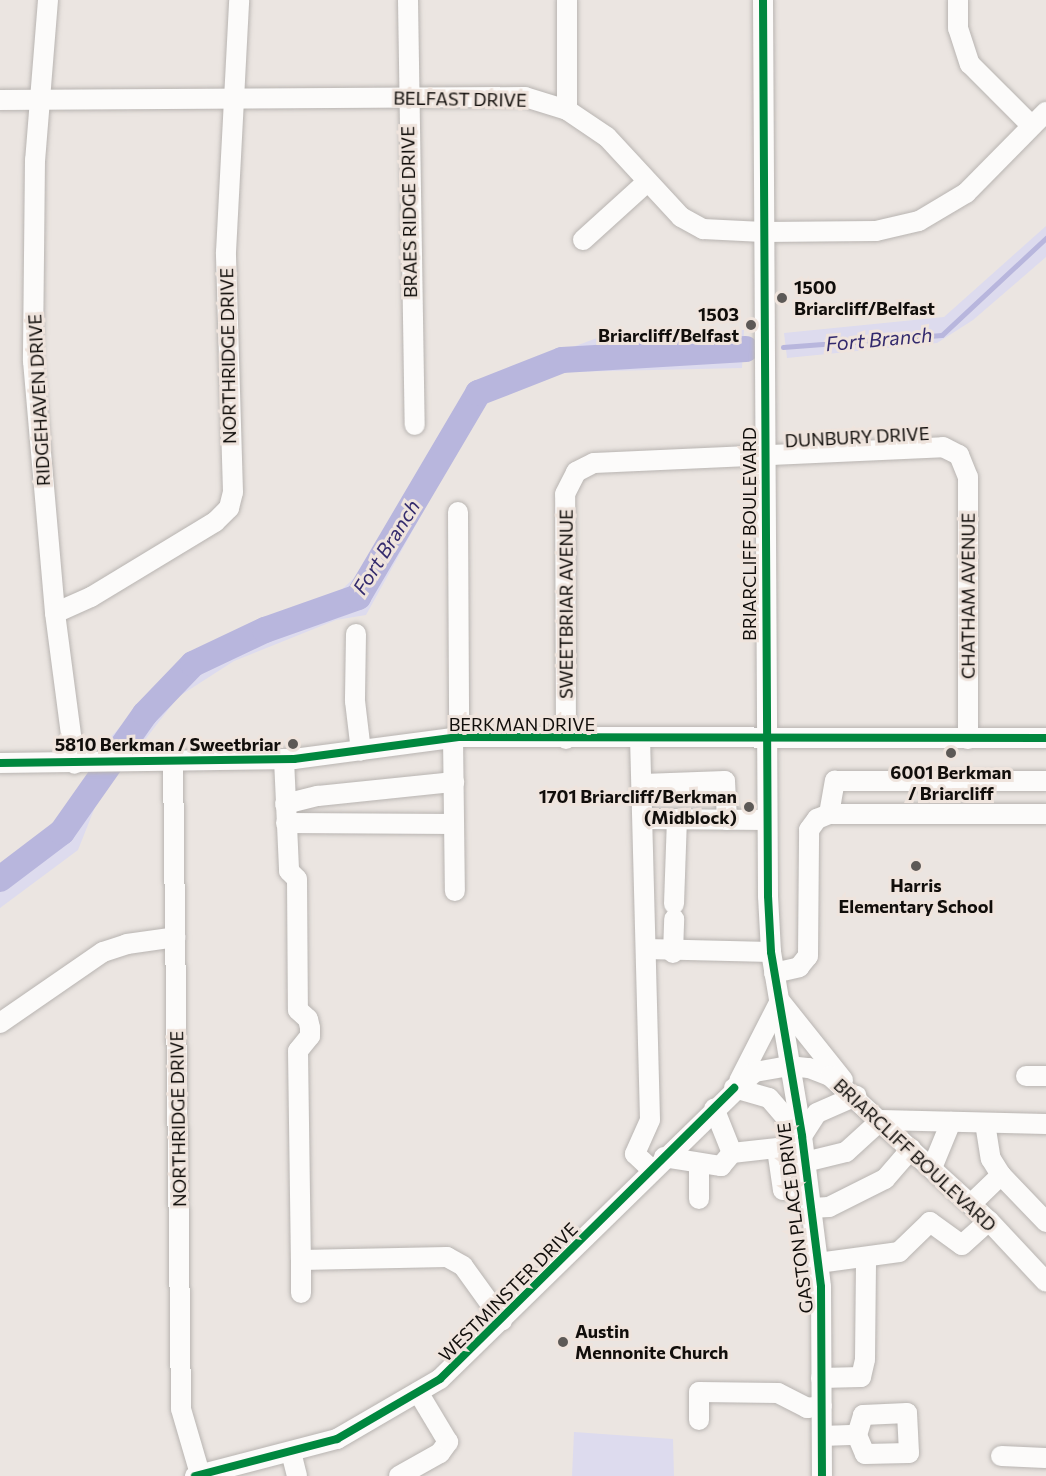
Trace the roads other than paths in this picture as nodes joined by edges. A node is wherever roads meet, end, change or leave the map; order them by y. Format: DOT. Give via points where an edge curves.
graph roads {
  1 [pos="48,0"];
  2 [pos="239,0"];
  3 [pos="408,0"];
  4 [pos="567,0"];
  5 [pos="763,0"];
  6 [pos="958,0"];
  7 [pos="407,97"];
  8 [pos="38,98"];
  9 [pos="0,100"];
  10 [pos="232,101"];
  11 [pos="567,110"];
  12 [pos="1039,119"];
  13 [pos="647,182"];
  14 [pos="763,232"];
  15 [pos="583,240"];
  16 [pos="414,425"];
  17 [pos="959,455"];
  18 [pos="765,457"];
  19 [pos="576,472"];
  20 [pos="458,512"];
  21 [pos="55,613"];
  22 [pos="356,634"];
  23 [pos="456,737"];
  24 [pos="640,738"];
  25 [pos="765,738"];
  26 [pos="1046,738"];
  27 [pos="566,739"];
  28 [pos="968,739"];
  29 [pos="361,751"];
  30 [pos="284,759"];
  31 [pos="173,762"];
  32 [pos="0,763"];
  33 [pos="75,764"];
  34 [pos="1046,781"];
  35 [pos="454,782"];
  36 [pos="643,784"];
  37 [pos="285,814"];
  38 [pos="829,814"];
  39 [pos="1046,814"];
  40 [pos="644,819"];
  41 [pos="677,819"];
  42 [pos="727,820"];
  43 [pos="766,820"];
  44 [pos="454,824"];
  45 [pos="455,891"];
  46 [pos="176,937"];
  47 [pos="646,949"];
  48 [pos="771,952"];
  49 [pos="673,953"];
  50 [pos="774,973"];
  51 [pos="780,1001"];
  52 [pos="0,1023"];
  53 [pos="789,1066"];
  54 [pos="1026,1076"];
  55 [pos="1046,1076"];
  56 [pos="735,1088"];
  57 [pos="856,1096"];
  58 [pos="714,1108"];
  59 [pos="881,1120"];
  60 [pos="951,1122"];
  61 [pos="985,1123"];
  62 [pos="1046,1124"];
  63 [pos="803,1148"];
  64 [pos="777,1149"];
  65 [pos="911,1149"];
  66 [pos="732,1153"];
  67 [pos="699,1162"];
  68 [pos="658,1163"];
  69 [pos="932,1168"];
  70 [pos="1001,1175"];
  71 [pos="808,1187"];
  72 [pos="699,1199"];
  73 [pos="972,1204"];
  74 [pos="811,1208"];
  75 [pos="989,1221"];
  76 [pos="1046,1222"];
  77 [pos="866,1258"];
  78 [pos="301,1260"];
  79 [pos="818,1263"];
  80 [pos="1044,1276"];
  81 [pos="301,1293"];
  82 [pos="502,1320"];
  83 [pos="822,1378"];
  84 [pos="418,1392"];
  85 [pos="822,1406"];
  86 [pos="699,1420"];
  87 [pos="857,1435"];
  88 [pos="822,1436"];
  89 [pos="291,1452"];
  90 [pos="1001,1456"];
  91 [pos="1046,1458"];
  92 [pos="197,1475"];
  93 [pos="297,1476"];
  94 [pos="399,1476"];
  95 [pos="822,1476"];
  1 -- 8 [label="street, RIDGEHAVEN DRIVE"];
  2 -- 10 [label="street, NORTHRIDGE DRIVE"];
  3 -- 7 [label="street, BRAES RIDGE DRIVE"];
  4 -- 11 [label="street"];
  5 -- 14 [label="street, BRIARCLIFF BOULEVARD"];
  6 -- 12 [label="street" via="958,28 970,64"];
  7 -- 10 [label="street, BELFAST DRIVE"];
  7 -- 11 [label="street, BELFAST DRIVE" via="525,97"];
  7 -- 16 [label="street, BRAES RIDGE DRIVE"];
  8 -- 9 [label="street, BELFAST DRIVE"];
  8 -- 10 [label="street, BELFAST DRIVE"];
  8 -- 21 [label="street, RIDGEHAVEN DRIVE" via="33,361"];
  10 -- 21 [label="street, NORTHRIDGE DRIVE" via="226,252 233,492 229,508 196,534 91,597"];
  11 -- 13 [label="street, BELFAST DRIVE" via="607,137"];
  12 -- 14 [label="street, BELFAST DRIVE" via="966,193 919,221 876,231"];
  13 -- 14 [label="street, BELFAST DRIVE" via="681,217 703,229"];
  13 -- 15 [label="street"];
  14 -- 18 [label="street, BRIARCLIFF BOULEVARD"];
  17 -- 18 [label="street, DUNBURY DRIVE" via="943,447"];
  17 -- 28 [label="street, CHATHAM AVENUE" via="968,477"];
  18 -- 19 [label="street, DUNBURY DRIVE" via="594,463"];
  18 -- 25 [label="street, BRIARCLIFF BOULEVARD"];
  19 -- 27 [label="street, SWEETBRIAR AVENUE" via="565,494"];
  20 -- 23 [label="street"];
  21 -- 33 [label="street, RIDGEHAVEN DRIVE"];
  22 -- 29 [label="street" via="355,701"];
  23 -- 27 [label="street, BERKMAN DRIVE"];
  23 -- 29 [label="street, BERKMAN DRIVE"];
  23 -- 35 [label="street"];
  24 -- 25 [label="street, BERKMAN DRIVE"];
  24 -- 27 [label="street, BERKMAN DRIVE"];
  24 -- 36 [label="street"];
  25 -- 28 [label="street, BERKMAN DRIVE"];
  25 -- 43 [label="street, BRIARCLIFF BOULEVARD"];
  26 -- 28 [label="street, BERKMAN DRIVE"];
  29 -- 30 [label="street, BERKMAN DRIVE"];
  30 -- 31 [label="street, BERKMAN DRIVE"];
  30 -- 37 [label="street"];
  31 -- 33 [label="street, BERKMAN DRIVE"];
  31 -- 46 [label="street, NORTHRIDGE DRIVE"];
  32 -- 33 [label="street, BERKMAN DRIVE"];
  34 -- 38 [label="street" via="835,781"];
  35 -- 37 [label="street" via="318,796"];
  35 -- 44 [label="street"];
  36 -- 40 [label="street"];
  36 -- 42 [label="street" via="724,781"];
  37 -- 44 [label="street"];
  37 -- 78 [label="street" via="290,871 297,879 298,1010 308,1019 310,1028 310,1036 298,1051"];
  38 -- 39 [label="street"];
  38 -- 50 [label="street" via="817,819 809,830 808,956 799,967"];
  40 -- 41 [label="street"];
  40 -- 47 [label="street"];
  41 -- 42 [label="street"];
  41 -- 49 [label="street"];
  42 -- 43 [label="street"];
  43 -- 48 [label="street, BRIARCLIFF BOULEVARD"];
  44 -- 45 [label="street"];
  46 -- 52 [label="street" via="127,944 104,952"];
  46 -- 92 [label="street, NORTHRIDGE DRIVE" via="181,1409"];
  47 -- 49 [label="street"];
  47 -- 68 [label="street" via="650,1120 635,1155"];
  48 -- 49 [label="street"];
  48 -- 50 [label="street, BRIARCLIFF BOULEVARD"];
  50 -- 51 [label="street, BRIARCLIFF BOULEVARD"];
  51 -- 53 [label="street, BRIARCLIFF BOULEVARD"];
  51 -- 56 [label="street"];
  51 -- 57 [label="street"];
  53 -- 56 [label="street, WESTMINSTER DRIVE" via="755,1072"];
  53 -- 57 [label="street, BRIARCLIFF BOULEVARD" via="830,1076"];
  53 -- 63 [label="street, GASTON PLACE DRIVE"];
  54 -- 55 [label="street"];
  56 -- 58 [label="street, WESTMINSTER DRIVE"];
  56 -- 63 [label="street" via="769,1098"];
  57 -- 59 [label="street, BRIARCLIFF BOULEVARD"];
  57 -- 63 [label="street" via="817,1113"];
  58 -- 66 [label="street"];
  58 -- 68 [label="street, WESTMINSTER DRIVE"];
  59 -- 60 [label="street"];
  59 -- 63 [label="street" via="846,1152"];
  59 -- 65 [label="street, BRIARCLIFF BOULEVARD"];
  60 -- 61 [label="street"];
  60 -- 69 [label="street"];
  61 -- 62 [label="street"];
  61 -- 70 [label="street" via="991,1159"];
  63 -- 64 [label="street"];
  63 -- 71 [label="street, GASTON PLACE DRIVE"];
  64 -- 66 [label="street"];
  64 -- 71 [label="street" via="783,1190"];
  65 -- 69 [label="street, BRIARCLIFF BOULEVARD"];
  65 -- 74 [label="street" via="885,1179 829,1207"];
  66 -- 67 [label="street" via="721,1166"];
  67 -- 68 [label="street"];
  67 -- 72 [label="street"];
  68 -- 82 [label="street, WESTMINSTER DRIVE"];
  69 -- 73 [label="street, BRIARCLIFF BOULEVARD"];
  70 -- 73 [label="street"];
  70 -- 76 [label="street"];
  71 -- 74 [label="street, GASTON PLACE DRIVE"];
  73 -- 75 [label="street, BRIARCLIFF BOULEVARD"];
  74 -- 79 [label="street, GASTON PLACE DRIVE"];
  75 -- 77 [label="street" via="962,1245 930,1222 899,1252"];
  75 -- 80 [label="street, BRIARCLIFF BOULEVARD"];
  77 -- 79 [label="street"];
  77 -- 83 [label="street" via="865,1359 861,1377"];
  78 -- 81 [label="street"];
  78 -- 82 [label="street" via="447,1257 463,1266"];
  79 -- 83 [label="street, GASTON PLACE DRIVE"];
  82 -- 84 [label="street, WESTMINSTER DRIVE" via="453,1370"];
  83 -- 85 [label="street, GASTON PLACE DRIVE"];
  84 -- 89 [label="street, WESTMINSTER DRIVE" via="337,1439"];
  84 -- 94 [label="street" via="448,1442 440,1453"];
  85 -- 86 [label="street" via="807,1408 778,1393 699,1392"];
  85 -- 88 [label="street, GASTON PLACE DRIVE"];
  87 -- 88 [label="street"];
  88 -- 95 [label="street, GASTON PLACE DRIVE"];
  89 -- 92 [label="street, WESTMINSTER DRIVE"];
  89 -- 93 [label="street"];
  90 -- 91 [label="street"];
}
